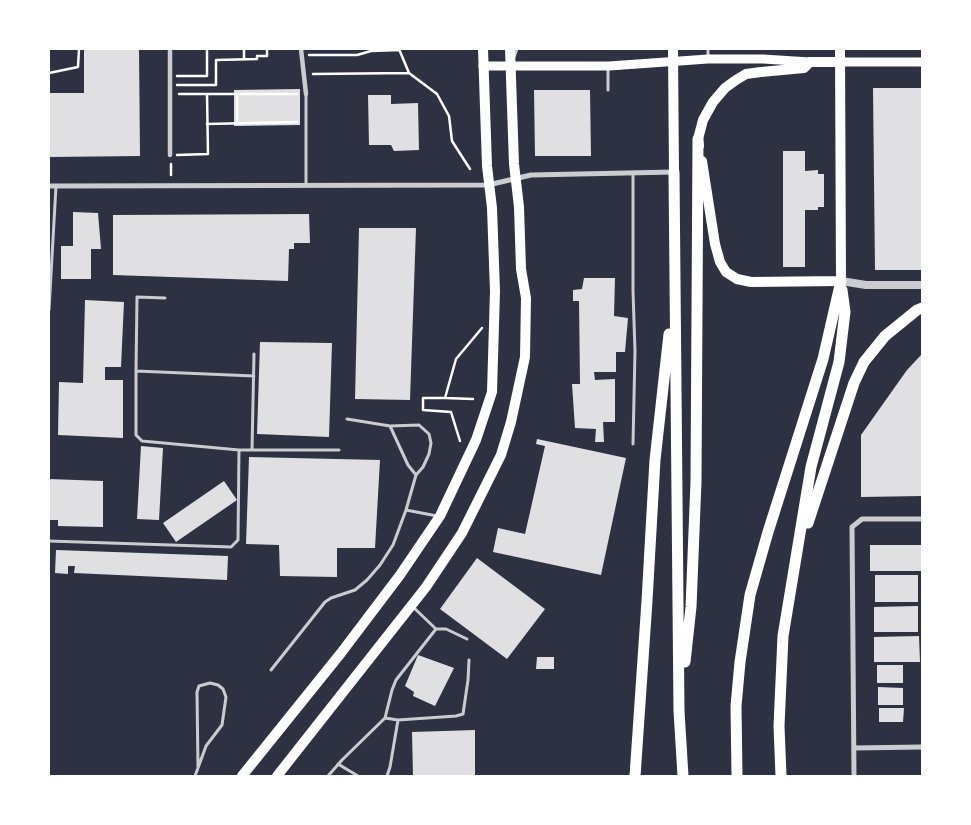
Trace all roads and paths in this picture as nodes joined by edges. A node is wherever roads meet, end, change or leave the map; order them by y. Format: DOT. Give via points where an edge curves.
graph roads {
  1 [pos="78,49"];
  2 [pos="170,49"];
  3 [pos="207,49"];
  4 [pos="244,49"];
  5 [pos="267,49"];
  6 [pos="301,49"];
  7 [pos="399,49"];
  8 [pos="483,49"];
  9 [pos="510,49"];
  10 [pos="517,49"];
  11 [pos="673,49"];
  12 [pos="708,49"];
  13 [pos="840,49"];
  14 [pos="320,55"];
  15 [pos="244,60"];
  16 [pos="708,60"];
  17 [pos="673,62"];
  18 [pos="810,62"];
  19 [pos="840,62"];
  20 [pos="922,62"];
  21 [pos="483,66"];
  22 [pos="511,66"];
  23 [pos="608,66"];
  24 [pos="49,73"];
  25 [pos="408,73"];
  26 [pos="321,74"];
  27 [pos="170,76"];
  28 [pos="180,85"];
  29 [pos="608,90"];
  30 [pos="170,94"];
  31 [pos="209,94"];
  32 [pos="235,94"];
  33 [pos="306,94"];
  34 [pos="297,103"];
  35 [pos="297,113"];
  36 [pos="209,124"];
  37 [pos="236,124"];
  38 [pos="698,139"];
  39 [pos="170,155"];
  40 [pos="170,163"];
  41 [pos="470,169"];
  42 [pos="674,172"];
  43 [pos="633,173"];
  44 [pos="170,175"];
  45 [pos="516,179"];
  46 [pos="306,185"];
  47 [pos="488,185"];
  48 [pos="49,186"];
  49 [pos="56,186"];
  50 [pos="841,281"];
  51 [pos="675,283"];
  52 [pos="922,285"];
  53 [pos="165,298"];
  54 [pos="922,308"];
  55 [pos="49,310"];
  56 [pos="483,327"];
  57 [pos="254,354"];
  58 [pos="136,371"];
  59 [pos="254,376"];
  60 [pos="445,398"];
  61 [pos="473,399"];
  62 [pos="347,419"];
  63 [pos="390,426"];
  64 [pos="460,441"];
  65 [pos="632,444"];
  66 [pos="239,450"];
  67 [pos="252,450"];
  68 [pos="338,450"];
  69 [pos="416,475"];
  70 [pos="406,510"];
  71 [pos="440,516"];
  72 [pos="922,519"];
  73 [pos="49,541"];
  74 [pos="796,560"];
  75 [pos="411,606"];
  76 [pos="436,629"];
  77 [pos="467,639"];
  78 [pos="469,660"];
  79 [pos="271,670"];
  80 [pos="680,710"];
  81 [pos="384,718"];
  82 [pos="398,720"];
  83 [pos="922,747"];
  84 [pos="854,748"];
  85 [pos="338,764"];
  86 [pos="198,768"];
  87 [pos="195,776"];
  88 [pos="242,776"];
  89 [pos="277,776"];
  90 [pos="328,776"];
  91 [pos="358,776"];
  92 [pos="387,776"];
  93 [pos="635,776"];
  94 [pos="684,776"];
  95 [pos="737,776"];
  96 [pos="780,776"];
  97 [pos="854,776"];
  1 -- 24 [label="path" via="78,67"];
  2 -- 27 [label="street"];
  3 -- 27 [label="path" via="207,76"];
  4 -- 15 [label="path"];
  5 -- 15 [label="path" via="267,56"];
  6 -- 33 [label="street"];
  7 -- 14 [label="path" via="371,50 357,55"];
  7 -- 25 [label="path"];
  8 -- 21 [label="main road"];
  9 -- 22 [label="main road"];
  10 -- 22 [label="lane"];
  11 -- 17 [label="main road"];
  12 -- 16 [label="lane"];
  13 -- 19 [label="main road"];
  15 -- 28 [label="path" via="216,60 216,85"];
  16 -- 17 [label="main road"];
  16 -- 18 [label="main road"];
  17 -- 23 [label="main road"];
  17 -- 42 [label="main road"];
  18 -- 19 [label="main road"];
  18 -- 38 [label="main road" via="804,68 746,74 736,80 713,102 703,120"];
  19 -- 20 [label="main road"];
  19 -- 50 [label="main road"];
  21 -- 22 [label="main road"];
  21 -- 47 [label="main road"];
  22 -- 23 [label="main road"];
  22 -- 45 [label="main road"];
  23 -- 29 [label="lane"];
  25 -- 26 [label="path"];
  25 -- 41 [label="path" via="437,94 449,116 452,142"];
  27 -- 30 [label="street"];
  30 -- 31 [label="path"];
  30 -- 39 [label="street"];
  31 -- 32 [label="path"];
  31 -- 36 [label="path"];
  32 -- 34 [label="path" via="297,93"];
  32 -- 37 [label="path"];
  33 -- 46 [label="lane"];
  35 -- 37 [label="path" via="298,123"];
  36 -- 37 [label="path"];
  36 -- 39 [label="path" via="208,154"];
  38 -- 50 [label="main road" via="715,244 726,272 751,282"];
  38 -- 80 [label="highway" via="696,481 691,607"];
  40 -- 44 [label="path"];
  42 -- 43 [label="street"];
  42 -- 51 [label="highway"];
  43 -- 45 [label="street" via="531,175"];
  43 -- 65 [label="lane" via="632,292 636,351"];
  45 -- 47 [label="street"];
  45 -- 75 [label="main road" via="521,269 526,298 525,357 511,422 501,455 462,533"];
  46 -- 47 [label="street"];
  46 -- 49 [label="street"];
  47 -- 71 [label="main road" via="495,291 492,392 476,440"];
  48 -- 49 [label="street"];
  49 -- 55 [label="lane"];
  50 -- 52 [label="street" via="866,285"];
  50 -- 74 [label="highway" via="845,312 839,362 811,467"];
  50 -- 95 [label="highway" via="822,359 750,595 736,706"];
  51 -- 80 [label="highway"];
  51 -- 93 [label="highway" via="655,460"];
  53 -- 58 [label="lane" via="137,297"];
  54 -- 74 [label="highway" via="885,336 864,362"];
  56 -- 60 [label="path" via="456,359"];
  57 -- 59 [label="lane"];
  58 -- 59 [label="lane"];
  58 -- 66 [label="lane" via="136,435 142,441"];
  59 -- 67 [label="lane"];
  60 -- 61 [label="path"];
  60 -- 64 [label="path" via="423,398 423,410 451,412"];
  62 -- 63 [label="lane"];
  63 -- 69 [label="lane"];
  63 -- 69 [label="lane" via="419,426 429,434 429,454"];
  66 -- 67 [label="lane"];
  66 -- 73 [label="lane" via="238,540 231,547"];
  67 -- 68 [label="lane"];
  69 -- 70 [label="lane"];
  70 -- 71 [label="lane"];
  70 -- 79 [label="lane" via="393,545 380,565 355,590 325,602"];
  71 -- 88 [label="main road" via="341,653"];
  72 -- 84 [label="street" via="862,519 852,527"];
  74 -- 96 [label="highway" via="782,651"];
  75 -- 76 [label="lane"];
  75 -- 89 [label="main road"];
  76 -- 77 [label="lane" via="446,629"];
  76 -- 81 [label="lane" via="396,680"];
  78 -- 82 [label="lane" via="463,714"];
  80 -- 94 [label="highway"];
  81 -- 82 [label="lane"];
  81 -- 85 [label="lane"];
  82 -- 92 [label="lane"];
  83 -- 84 [label="street"];
  84 -- 97 [label="street"];
  85 -- 90 [label="lane"];
  85 -- 91 [label="lane"];
  86 -- 86 [label="lane" via="206,746 222,724 226,697 223,689 210,684 199,686 197,692"];
  86 -- 87 [label="lane"];
}
